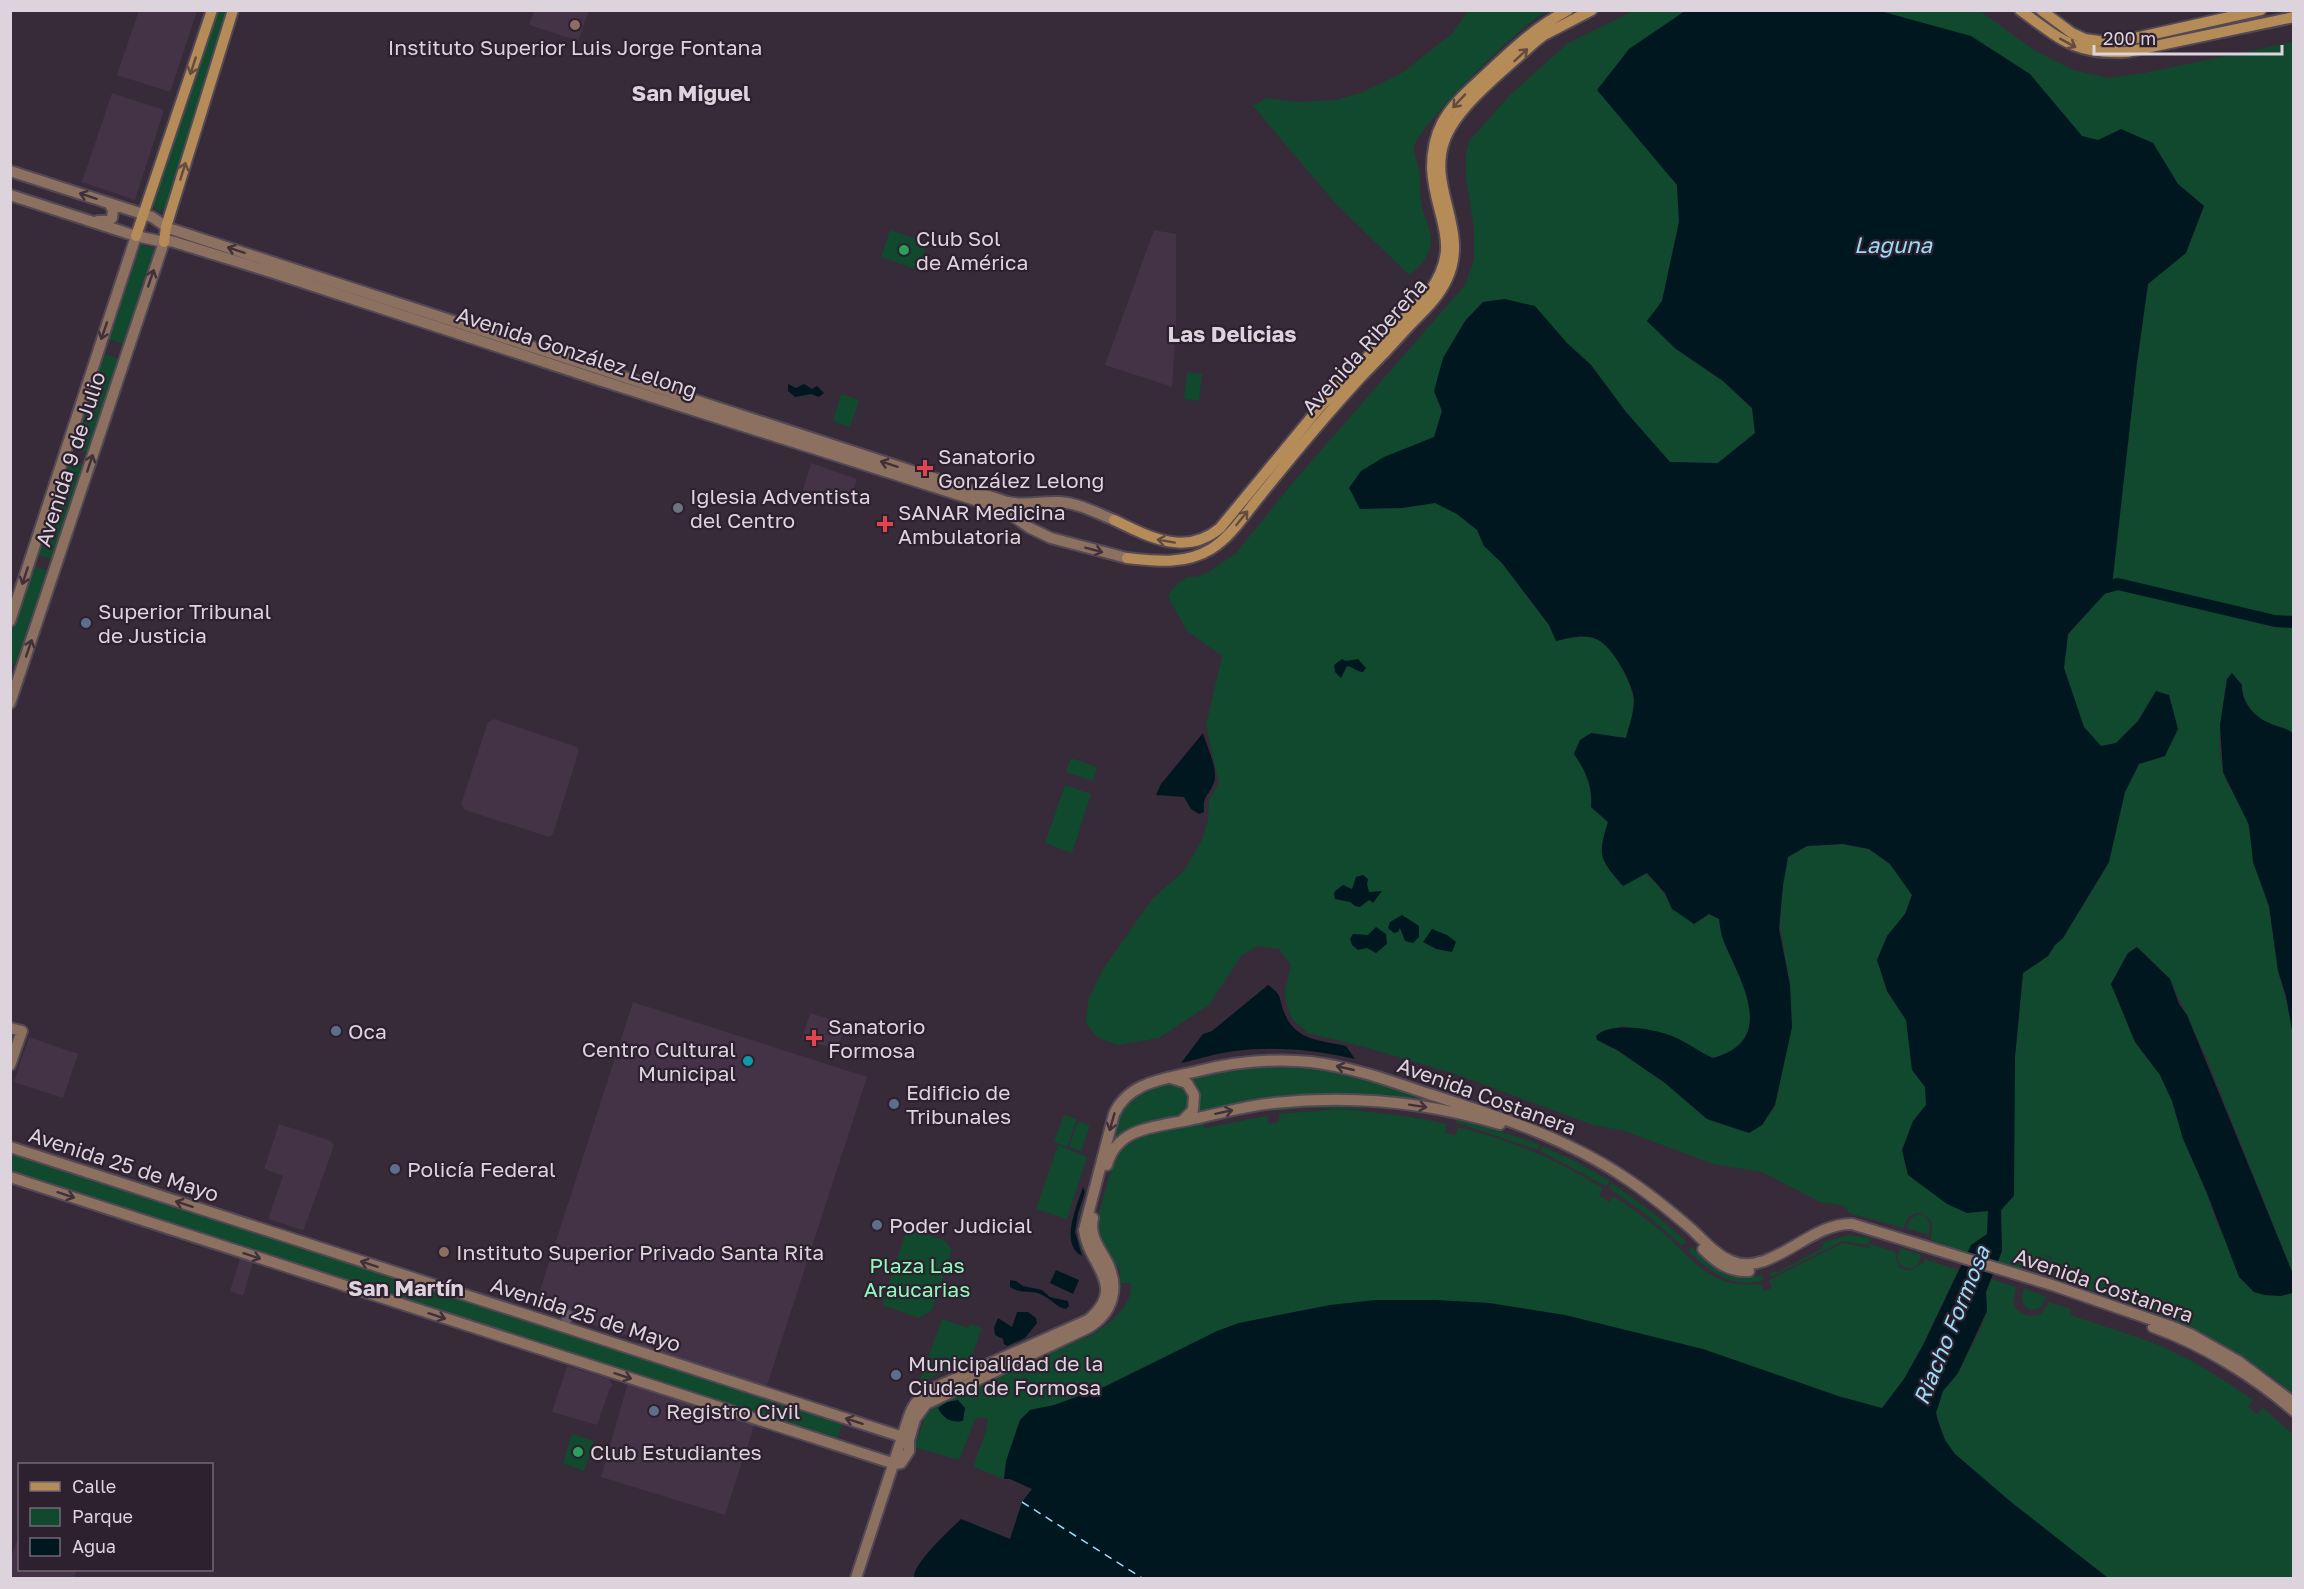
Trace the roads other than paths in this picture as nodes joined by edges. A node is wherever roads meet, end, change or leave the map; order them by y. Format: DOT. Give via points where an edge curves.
graph roads {
  1 [pos="212,10"];
  2 [pos="233,10"];
  3 [pos="1568,10"];
  4 [pos="1592,10"];
  5 [pos="2020,10"];
  6 [pos="2041,10"];
  7 [pos="2261,10"];
  8 [pos="2232,13"];
  9 [pos="2294,17"];
  10 [pos="2233,30"];
  11 [pos="10,171"];
  12 [pos="10,195"];
  13 [pos="109,203"];
  14 [pos="144,214"];
  15 [pos="89,220"];
  16 [pos="166,227"];
  17 [pos="136,236"];
  18 [pos="164,242"];
  19 [pos="1114,520"];
  20 [pos="1127,558"];
  21 [pos="10,621"];
  22 [pos="10,703"];
  23 [pos="10,1028"];
  24 [pos="10,1065"];
  25 [pos="1169,1078"];
  26 [pos="1182,1121"];
  27 [pos="10,1147"];
  28 [pos="10,1178"];
  29 [pos="1678,1221"];
  30 [pos="2005,1274"];
  31 [pos="568,1315"];
  32 [pos="564,1327"];
  33 [pos="2294,1403"];
  34 [pos="2294,1411"];
  35 [pos="906,1438"];
  36 [pos="898,1464"];
  37 [pos="856,1578"];
  38 [pos="862,1578"];
  1 -- 14 [label="main road, Avenida 9 de Julio, one-way"];
  16 -- 2 [label="main road, Avenida 9 de Julio, one-way"];
  3 -- 19 [label="main road, Avenida Ribereña, one-way" via="1526,36 1448,113 1436,139 1432,166 1447,248 1438,279 1319,408 1221,528 1203,539 1179,543 1157,540"];
  20 -- 4 [label="main road, Avenida Ribereña, one-way" via="1183,560 1199,556 1224,540 1329,412 1430,304 1446,282 1454,260 1455,242 1440,171 1449,129 1461,112 1535,42"];
  5 -- 10 [label="main road, one-way" via="2066,43 2103,53 2127,52"];
  6 -- 8 [label="main road" via="2085,39 2113,43"];
  7 -- 8 [label="main road"];
  8 -- 10 [label="main road"];
  9 -- 10 [label="main road"];
  13 -- 11 [label="main road, Avenida González Lelong, one-way"];
  12 -- 15 [label="main road, Avenida González Lelong"];
  13 -- 14 [label="main road, Avenida González Lelong"];
  13 -- 15 [label="main road" via="114,213 111,220"];
  14 -- 16 [label="main road, Avenida González Lelong"];
  14 -- 17 [label="main road, Avenida 9 de Julio"];
  15 -- 17 [label="main road, Avenida González Lelong"];
  16 -- 18 [label="main road, Avenida 9 de Julio"];
  19 -- 16 [label="main road, Avenida González Lelong, one-way" via="1068,503 1007,502"];
  17 -- 18 [label="main road, Avenida González Lelong"];
  17 -- 21 [label="main road, Avenida 9 de Julio, one-way"];
  18 -- 20 [label="main road, Avenida González Lelong, one-way" via="271,272 997,507 1051,538"];
  22 -- 18 [label="main road, Avenida 9 de Julio, one-way"];
  23 -- 24 [label="main road" via="22,1031"];
  25 -- 26 [label="main road" via="1186,1083 1194,1095 1193,1110"];
  29 -- 25 [label="main road, Avenida Costanera, one-way" via="1630,1182 1570,1146 1498,1116 1374,1076 1312,1062 1277,1061 1233,1064"];
  25 -- 35 [label="main road, Avenida Costanera, one-way" via="1134,1090 1114,1114 1084,1230 1107,1285 1102,1306 1088,1320 921,1395 914,1404"];
  26 -- 29 [label="main road, Avenida Costanera, one-way" via="1253,1106 1313,1101 1385,1101 1440,1110 1512,1128 1558,1146 1591,1163"];
  26 -- 35 [label="main road, Avenida Costanera" via="1129,1135 1109,1157 1091,1229 1110,1268 1114,1287 1111,1304 1101,1319 935,1398 920,1411"];
  32 -- 27 [label="main road, Avenida 25 de Mayo, one-way"];
  28 -- 36 [label="main road, one-way"];
  29 -- 30 [label="main road, Avenida Costanera" via="1721,1265 1736,1271 1766,1267 1830,1233 1851,1228"];
  30 -- 33 [label="main road, Avenida Costanera" via="2149,1317 2192,1335 2238,1361"];
  30 -- 34 [label="main road, Avenida Costanera" via="2176,1337 2238,1372"];
  31 -- 32 [label="street"];
  35 -- 32 [label="main road, Avenida 25 de Mayo, one-way"];
  35 -- 36 [label="main road, Avenida Costanera"];
  36 -- 37 [label="main road, Avenida Costanera"];
  36 -- 38 [label="main road, Avenida Costanera"];
}
